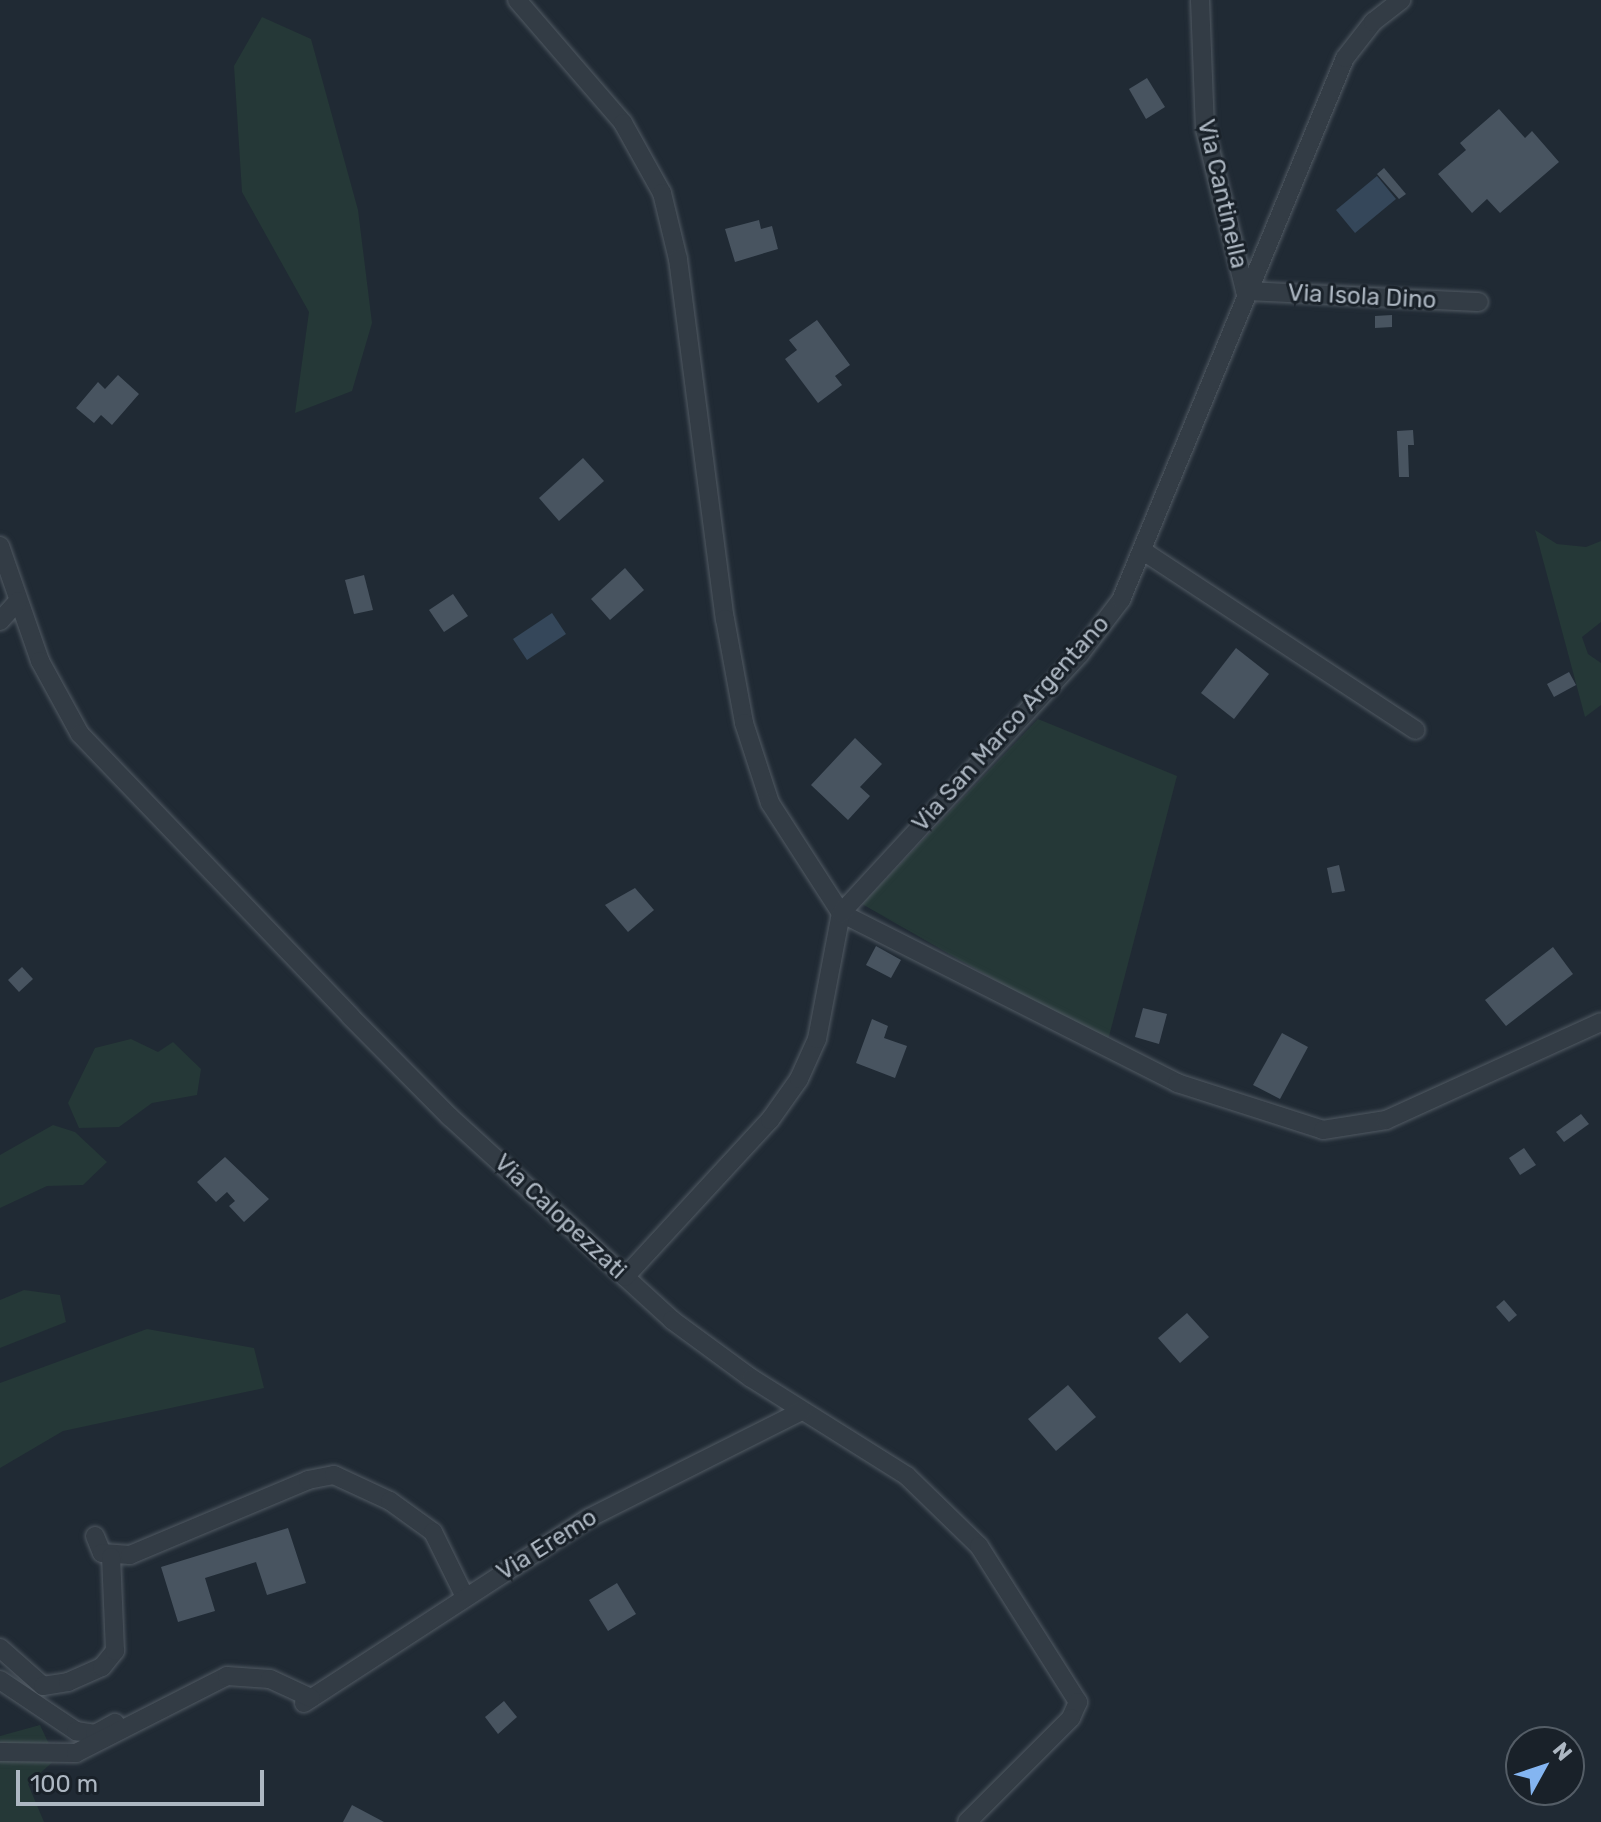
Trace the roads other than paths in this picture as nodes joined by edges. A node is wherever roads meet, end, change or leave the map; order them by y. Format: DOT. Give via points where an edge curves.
graph roads {
  1 [pos="517,0"];
  2 [pos="1200,0"];
  3 [pos="1401,0"];
  4 [pos="1245,291"];
  5 [pos="1479,302"];
  6 [pos="0,546"];
  7 [pos="1143,551"];
  8 [pos="18,601"];
  9 [pos="0,621"];
  10 [pos="1415,730"];
  11 [pos="841,913"];
  12 [pos="1601,1022"];
  13 [pos="625,1277"];
  14 [pos="802,1411"];
  15 [pos="95,1536"];
  16 [pos="111,1557"];
  17 [pos="465,1597"];
  18 [pos="0,1648"];
  19 [pos="227,1676"];
  20 [pos="0,1680"];
  21 [pos="0,1752"];
  22 [pos="967,1822"];
  1 -- 11 [label="street" via="623,123 662,193 678,259 725,619 744,723 770,803"];
  2 -- 4 [label="street, Via Cantinella" via="1207,146"];
  3 -- 4 [label="street, Via San Marco Argentano" via="1366,28 1345,58"];
  4 -- 5 [label="street, Via Isola Dino"];
  4 -- 7 [label="street, Via San Marco Argentano"];
  6 -- 8 [label="street, Via Calopezzati"];
  7 -- 10 [label="street"];
  7 -- 11 [label="street, Via San Marco Argentano" via="1121,600 1080,654"];
  8 -- 9 [label="street"];
  8 -- 13 [label="street, Via Calopezzati" via="51,687 88,744 421,1089"];
  11 -- 12 [label="street" via="1177,1083 1323,1130 1386,1120"];
  11 -- 13 [label="street" via="817,1039 799,1079 770,1120"];
  13 -- 14 [label="street, Via Calopezzati" via="709,1349"];
  14 -- 17 [label="street, Via Eremo" via="642,1488"];
  14 -- 22 [label="street, Via Calopezzati" via="898,1469 949,1511 1002,1577 1077,1695 1071,1718"];
  15 -- 16 [label="street" via="102,1553"];
  16 -- 17 [label="street" via="130,1555 308,1480 334,1475 390,1501 433,1532"];
  16 -- 18 [label="street" via="115,1651 102,1667 43,1686"];
  17 -- 19 [label="street, Via Eremo" via="307,1701 270,1679"];
  19 -- 20 [label="street" via="189,1684 95,1734 76,1731"];
  19 -- 21 [label="street" via="76,1753"];
}
